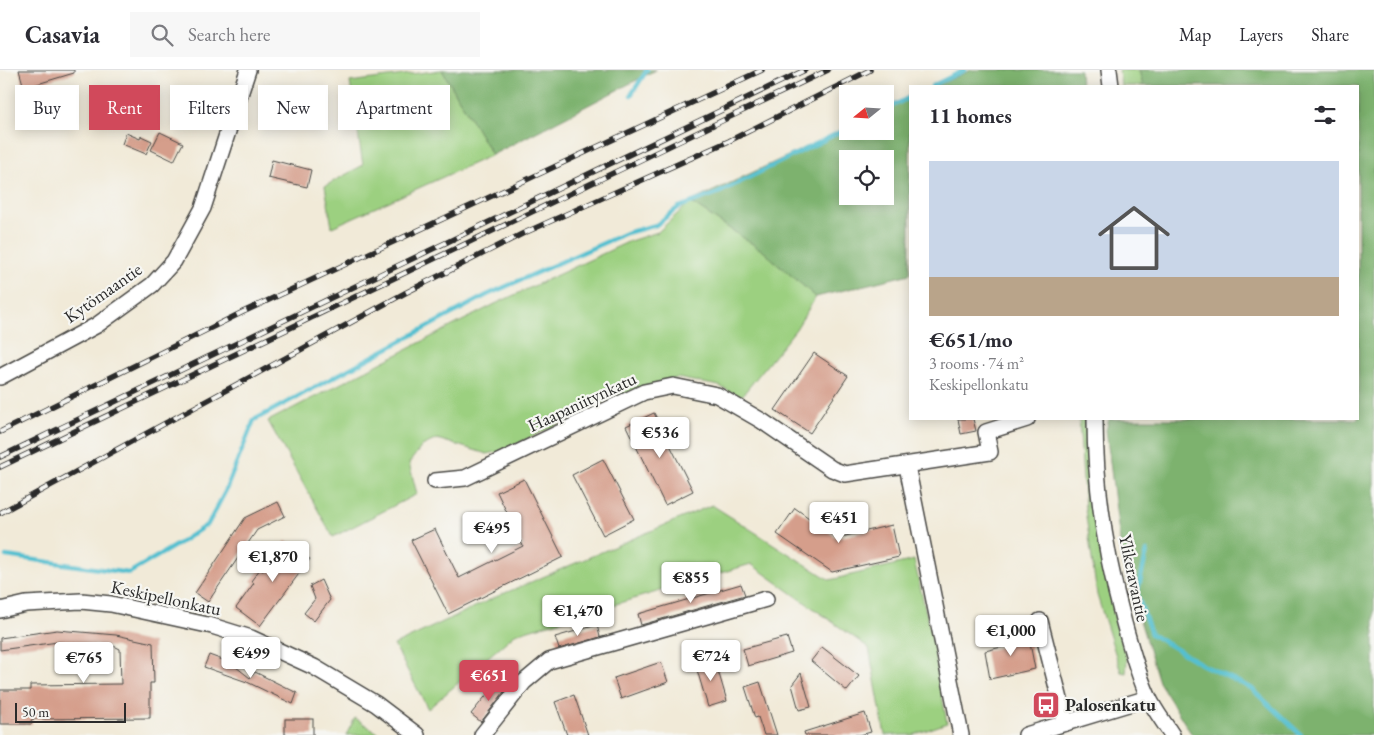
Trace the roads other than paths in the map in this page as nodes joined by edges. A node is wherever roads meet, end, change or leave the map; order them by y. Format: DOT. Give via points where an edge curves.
graph roads {
  1 [pos="248,70"];
  2 [pos="1108,70"];
  3 [pos="1111,85"];
  4 [pos="0,377"];
  5 [pos="1024,420"];
  6 [pos="1095,420"];
  7 [pos="907,466"];
  8 [pos="435,480"];
  9 [pos="766,599"];
  10 [pos="0,610"];
  11 [pos="1040,621"];
  12 [pos="1148,698"];
  13 [pos="1066,723"];
  14 [pos="417,735"];
  15 [pos="482,735"];
  16 [pos="961,735"];
  17 [pos="1026,735"];
  18 [pos="1172,735"];
  1 -- 4 [label="street, Kytömaantie" via="203,208 174,261 152,285 97,324"];
  2 -- 3 [label="street"];
  5 -- 7 [label="street, Haapaniitynkatu" via="986,432 990,452"];
  6 -- 12 [label="street, Ylikeravantie" via="1100,510 1115,589 1136,667"];
  7 -- 8 [label="street, Haapaniitynkatu" via="845,474 832,469 717,395 673,386 644,392 466,478"];
  7 -- 16 [label="street"];
  9 -- 15 [label="street" via="549,661 524,682"];
  10 -- 14 [label="street, Keskipellonkatu" via="26,604 88,602 212,626 251,638 314,667 376,704"];
  11 -- 13 [label="street"];
  12 -- 13 [label="street"];
  12 -- 18 [label="street, Ylikeravantie"];
  13 -- 17 [label="street"];
}
